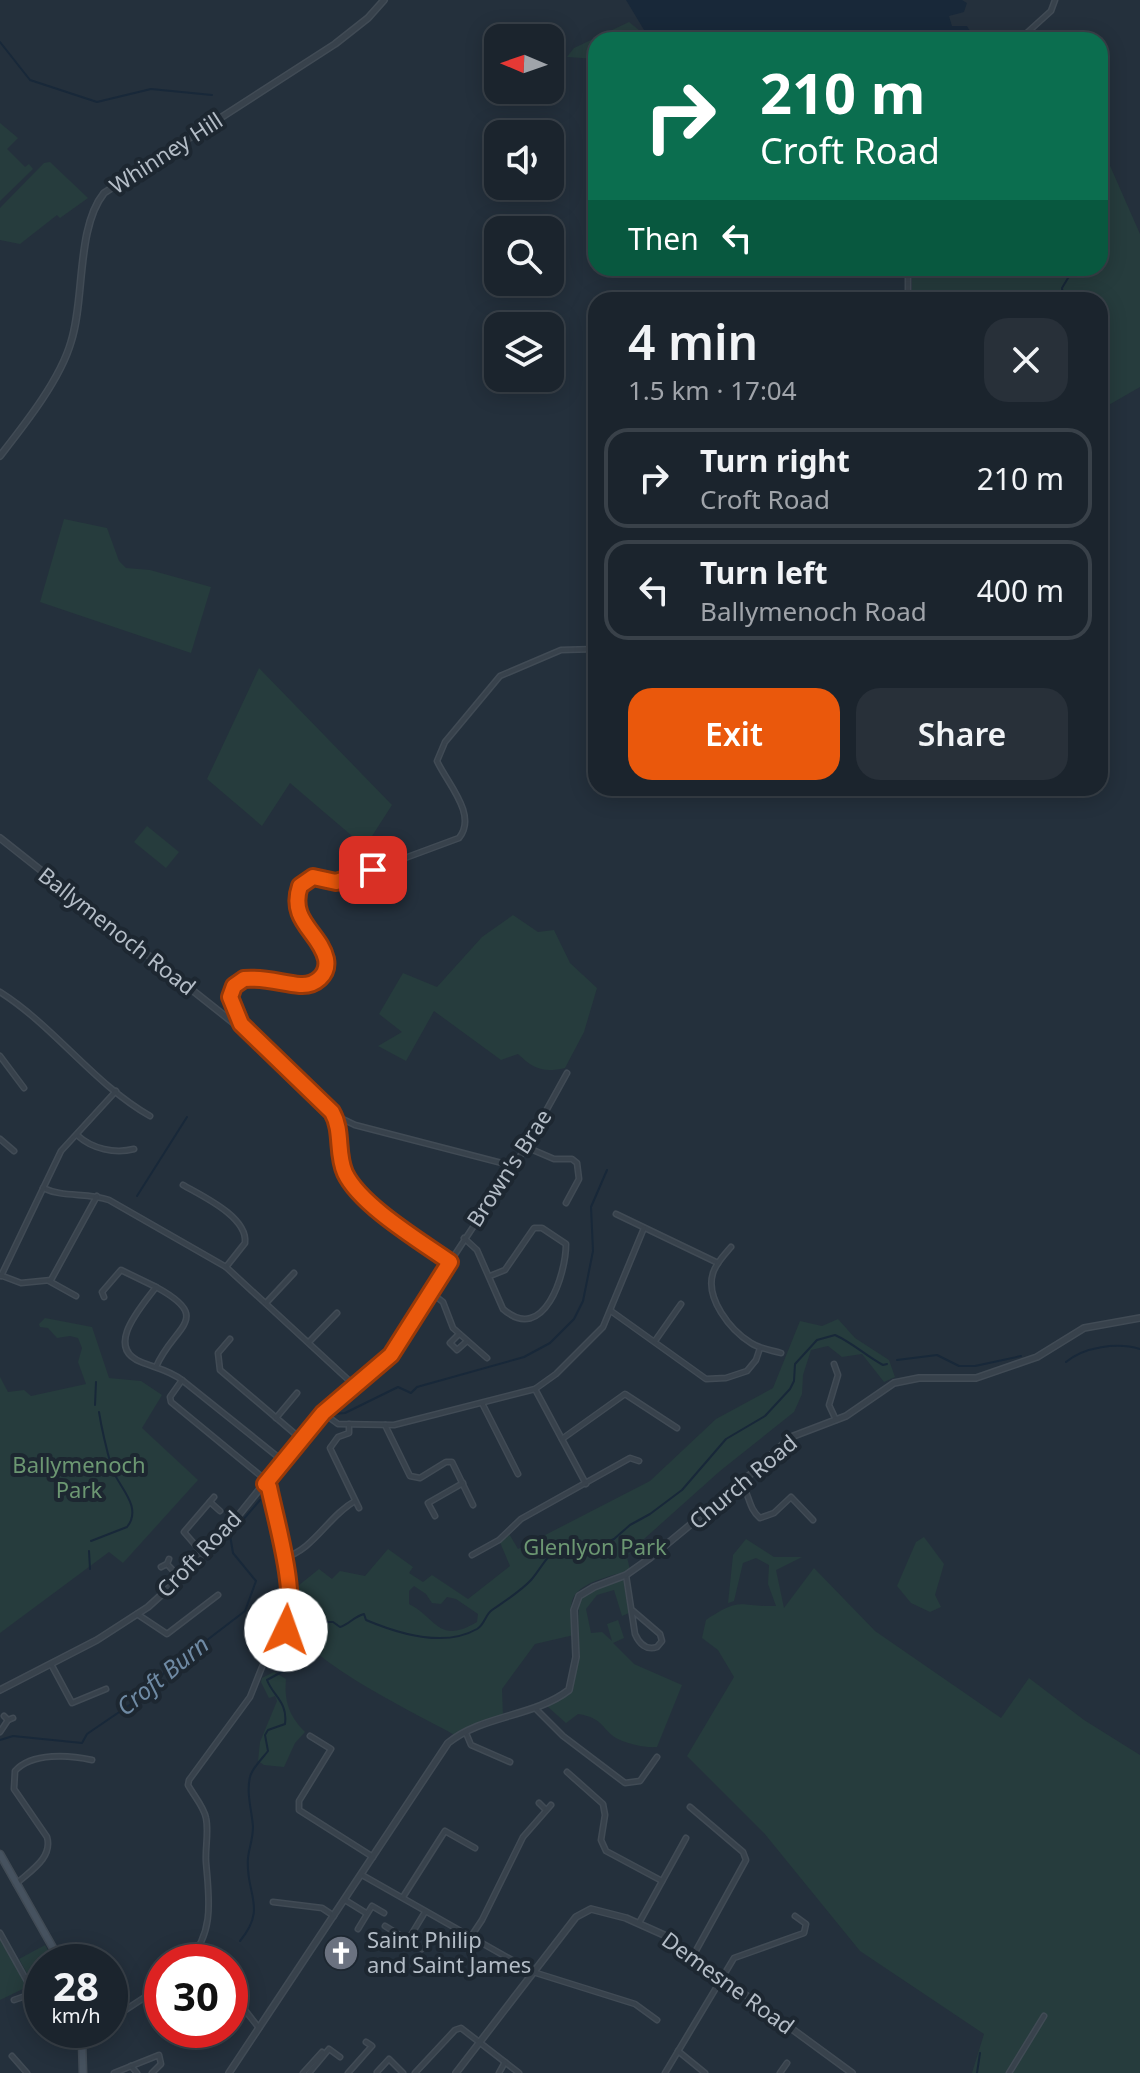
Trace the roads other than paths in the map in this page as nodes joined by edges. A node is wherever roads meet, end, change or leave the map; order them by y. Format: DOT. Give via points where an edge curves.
graph roads {
  1 [pos="384,0"];
  2 [pos="1055,0"];
  3 [pos="1028,32"];
  4 [pos="0,456"];
  5 [pos="588,649"];
  6 [pos="0,838"];
  7 [pos="0,992"];
  8 [pos="241,1024"];
  9 [pos="0,1056"];
  10 [pos="567,1073"];
  11 [pos="24,1088"];
  12 [pos="116,1091"];
  13 [pos="334,1115"];
  14 [pos="150,1116"];
  15 [pos="77,1134"];
  16 [pos="0,1139"];
  17 [pos="526,1147"];
  18 [pos="134,1149"];
  19 [pos="14,1151"];
  20 [pos="513,1166"];
  21 [pos="183,1185"];
  22 [pos="43,1188"];
  23 [pos="97,1196"];
  24 [pos="566,1203"];
  25 [pos="616,1214"];
  26 [pos="644,1228"];
  27 [pos="464,1238"];
  28 [pos="731,1247"];
  29 [pos="450,1262"];
  30 [pos="718,1263"];
  31 [pos="226,1267"];
  32 [pos="294,1273"];
  33 [pos="0,1276"];
  34 [pos="490,1276"];
  35 [pos="49,1281"];
  36 [pos="156,1287"];
  37 [pos="430,1292"];
  38 [pos="76,1296"];
  39 [pos="104,1297"];
  40 [pos="266,1303"];
  41 [pos="681,1304"];
  42 [pos="611,1311"];
  43 [pos="337,1313"];
  44 [pos="1140,1318"];
  45 [pos="459,1333"];
  46 [pos="230,1339"];
  47 [pos="467,1341"];
  48 [pos="309,1342"];
  49 [pos="655,1342"];
  50 [pos="760,1348"];
  51 [pos="781,1353"];
  52 [pos="487,1358"];
  53 [pos="834,1364"];
  54 [pos="156,1367"];
  55 [pos="182,1380"];
  56 [pos="355,1386"];
  57 [pos="535,1389"];
  58 [pos="297,1393"];
  59 [pos="482,1403"];
  60 [pos="323,1413"];
  61 [pos="276,1418"];
  62 [pos="836,1420"];
  63 [pos="349,1424"];
  64 [pos="385,1425"];
  65 [pos="677,1428"];
  66 [pos="301,1439"];
  67 [pos="562,1439"];
  68 [pos="283,1461"];
  69 [pos="639,1461"];
  70 [pos="518,1474"];
  71 [pos="266,1482"];
  72 [pos="463,1483"];
  73 [pos="741,1483"];
  74 [pos="586,1484"];
  75 [pos="214,1497"];
  76 [pos="355,1501"];
  77 [pos="210,1502"];
  78 [pos="473,1505"];
  79 [pos="359,1508"];
  80 [pos="220,1511"];
  81 [pos="435,1516"];
  82 [pos="813,1520"];
  83 [pos="203,1554"];
  84 [pos="472,1555"];
  85 [pos="283,1558"];
  86 [pos="161,1567"];
  87 [pos="626,1575"];
  88 [pos="180,1578"];
  89 [pos="218,1595"];
  90 [pos="632,1610"];
  91 [pos="137,1614"];
  92 [pos="51,1664"];
  93 [pos="106,1689"];
  94 [pos="0,1690"];
  95 [pos="535,1708"];
  96 [pos="8,1718"];
  97 [pos="0,1732"];
  98 [pos="466,1733"];
  99 [pos="310,1736"];
  100 [pos="657,1757"];
  101 [pos="92,1760"];
  102 [pos="510,1762"];
  103 [pos="567,1772"];
  104 [pos="539,1803"];
  105 [pos="551,1805"];
  106 [pos="690,1807"];
  107 [pos="546,1810"];
  108 [pos="686,1838"];
  109 [pos="475,1848"];
  110 [pos="373,1857"];
  111 [pos="1,1859"];
  112 [pos="362,1875"];
  113 [pos="662,1881"];
  114 [pos="16,1884"];
  115 [pos="403,1897"];
  116 [pos="345,1900"];
  117 [pos="273,1902"];
  118 [pos="425,1912"];
  119 [pos="384,1913"];
  120 [pos="367,1914"];
  121 [pos="334,1916"];
  122 [pos="795,1916"];
  123 [pos="639,1923"];
  124 [pos="385,1926"];
  125 [pos="358,1929"];
  126 [pos="0,1933"];
  127 [pos="470,1938"];
  128 [pos="408,1940"];
  129 [pos="51,1944"];
  130 [pos="200,1944"];
  131 [pos="422,1949"];
  132 [pos="693,1956"];
  133 [pos="533,1972"];
  134 [pos="24,1975"];
  135 [pos="721,1977"];
  136 [pos="24,1996"];
  137 [pos="14,2000"];
  138 [pos="248,2014"];
  139 [pos="1044,2016"];
  140 [pos="657,2020"];
  141 [pos="260,2030"];
  142 [pos="481,2041"];
  143 [pos="366,2042"];
  144 [pos="84,2048"];
  145 [pos="678,2051"];
  146 [pos="322,2052"];
  147 [pos="12,2056"];
  148 [pos="340,2057"];
  149 [pos="505,2062"];
  150 [pos="787,2063"];
  151 [pos="131,2066"];
  152 [pos="377,2072"];
  153 [pos="27,2073"];
  154 [pos="83,2073"];
  155 [pos="114,2073"];
  156 [pos="137,2073"];
  157 [pos="152,2073"];
  158 [pos="229,2073"];
  159 [pos="306,2073"];
  160 [pos="348,2073"];
  161 [pos="403,2073"];
  162 [pos="415,2073"];
  163 [pos="456,2073"];
  164 [pos="499,2073"];
  165 [pos="519,2073"];
  166 [pos="665,2073"];
  167 [pos="705,2073"];
  168 [pos="780,2073"];
  169 [pos="852,2073"];
  170 [pos="1009,2073"];
  1 -- 4 [label="street, Whinney Hill" via="335,44 104,193 91,221 77,319 65,359"];
  2 -- 3 [label="street" via="1051,11"];
  5 -- 8 [label="street" via="561,650 500,676 445,742 437,761 465,814 459,838 343,881 315,877 301,884 299,911 325,956 325,971 308,985 238,981 230,997"];
  6 -- 8 [label="street, Ballymenoch Road"];
  7 -- 12 [label="street"];
  8 -- 13 [label="street, Ballymenoch Road"];
  9 -- 11 [label="street"];
  10 -- 17 [label="street, Brown's Brae"];
  12 -- 14 [label="street"];
  12 -- 15 [label="street"];
  13 -- 20 [label="street"];
  13 -- 29 [label="street" via="342,1164 353,1185"];
  15 -- 18 [label="street" via="92,1146"];
  15 -- 22 [label="street" via="61,1151"];
  16 -- 19 [label="street"];
  17 -- 20 [label="street, Brown's Brae"];
  17 -- 24 [label="street" via="557,1160 576,1161 579,1179"];
  20 -- 27 [label="street, Brown's Brae"];
  21 -- 31 [label="street" via="225,1210 245,1233 245,1243"];
  22 -- 23 [label="street" via="56,1194"];
  22 -- 33 [label="street"];
  23 -- 31 [label="street"];
  23 -- 35 [label="street"];
  25 -- 26 [label="street"];
  26 -- 30 [label="street"];
  26 -- 42 [label="street"];
  27 -- 29 [label="street, Brown's Brae"];
  27 -- 34 [label="street"];
  28 -- 30 [label="street"];
  29 -- 37 [label="street, Croft Road"];
  30 -- 50 [label="street" via="711,1280 714,1299 741,1335"];
  31 -- 40 [label="street"];
  32 -- 40 [label="street"];
  33 -- 35 [label="street" via="21,1283"];
  34 -- 34 [label="street" via="506,1312 518,1318 536,1316 550,1305 566,1244 534,1228 505,1270"];
  35 -- 38 [label="street"];
  36 -- 39 [label="street" via="121,1270 102,1292"];
  36 -- 54 [label="street" via="181,1302 187,1314"];
  36 -- 54 [label="street" via="127,1328 125,1340 132,1357"];
  37 -- 45 [label="street" via="443,1302"];
  37 -- 56 [label="street, Croft Road" via="391,1355"];
  40 -- 48 [label="street"];
  41 -- 49 [label="street"];
  42 -- 49 [label="street"];
  42 -- 57 [label="street" via="595,1339"];
  43 -- 48 [label="street"];
  44 -- 62 [label="street, Church Road" via="1084,1328 1035,1358 976,1378 894,1383"];
  45 -- 47 [label="street"];
  45 -- 47 [label="street" via="450,1343 457,1350"];
  46 -- 61 [label="street" via="218,1353 219,1368"];
  47 -- 52 [label="street"];
  48 -- 56 [label="street"];
  49 -- 50 [label="street" via="710,1379 747,1371"];
  50 -- 51 [label="street"];
  53 -- 62 [label="street" via="838,1375 829,1405"];
  54 -- 55 [label="street"];
  55 -- 68 [label="street"];
  55 -- 71 [label="street" via="171,1402"];
  56 -- 60 [label="street, Croft Road"];
  57 -- 59 [label="street"];
  57 -- 67 [label="street"];
  58 -- 61 [label="street"];
  59 -- 64 [label="street"];
  59 -- 70 [label="street"];
  60 -- 63 [label="street" via="332,1422"];
  60 -- 66 [label="street, Croft Road"];
  61 -- 66 [label="street"];
  62 -- 73 [label="street, Church Road" via="791,1437"];
  63 -- 64 [label="street"];
  63 -- 76 [label="street" via="349,1433 330,1448"];
  64 -- 72 [label="street" via="412,1477 420,1478 449,1461"];
  65 -- 67 [label="street" via="627,1394"];
  66 -- 68 [label="street, Croft Road"];
  67 -- 74 [label="street"];
  68 -- 71 [label="street, Croft Road"];
  69 -- 74 [label="street" via="630,1458"];
  71 -- 83 [label="street, Croft Road"];
  71 -- 85 [label="street"];
  72 -- 78 [label="street"];
  72 -- 81 [label="street" via="428,1503"];
  73 -- 82 [label="street" via="758,1518 774,1513 791,1497"];
  73 -- 87 [label="street, Church Road"];
  74 -- 84 [label="street" via="521,1519"];
  75 -- 77 [label="street"];
  76 -- 79 [label="street"];
  76 -- 85 [label="street" via="302,1549"];
  77 -- 80 [label="street"];
  77 -- 83 [label="street" via="184,1532"];
  83 -- 88 [label="street, Croft Road"];
  85 -- 130 [label="street" via="290,1618 286,1630 264,1662 250,1697 189,1780 205,1814 210,1896"];
  86 -- 88 [label="street" via="168,1562"];
  87 -- 90 [label="street"];
  87 -- 95 [label="street, Church Road" via="594,1587 576,1601 572,1683 556,1700"];
  88 -- 91 [label="street, Croft Road"];
  89 -- 91 [label="street" via="167,1634"];
  90 -- 90 [label="street" via="660,1634 657,1647 639,1642"];
  91 -- 92 [label="street, Croft Road"];
  92 -- 93 [label="street" via="72,1703"];
  92 -- 94 [label="street, Croft Road"];
  95 -- 98 [label="street, Church Road"];
  95 -- 100 [label="street" via="625,1783 640,1781"];
  96 -- 97 [label="street"];
  98 -- 102 [label="street" via="471,1745"];
  98 -- 110 [label="street, Church Road" via="441,1751"];
  99 -- 110 [label="street" via="331,1749 298,1808"];
  101 -- 114 [label="street" via="46,1758 15,1771 14,1789 49,1847"];
  103 -- 113 [label="street" via="603,1804 601,1840 606,1851"];
  104 -- 107 [label="street"];
  105 -- 107 [label="street"];
  106 -- 132 [label="street" via="746,1858"];
  107 -- 127 [label="street" via="523,1837"];
  108 -- 113 [label="street"];
  109 -- 115 [label="street" via="445,1831"];
  110 -- 112 [label="street, Church Road"];
  111 -- 114 [label="main road"];
  112 -- 115 [label="street"];
  112 -- 116 [label="street, Church Road"];
  113 -- 123 [label="street"];
  114 -- 129 [label="main road"];
  115 -- 118 [label="street"];
  116 -- 120 [label="street"];
  116 -- 121 [label="street, Church Road"];
  117 -- 121 [label="street" via="322,1908"];
  118 -- 127 [label="street"];
  118 -- 128 [label="street"];
  119 -- 120 [label="street" via="372,1906"];
  120 -- 125 [label="street"];
  121 -- 141 [label="street, Church Road"];
  122 -- 135 [label="street" via="806,1924 804,1933 734,1958"];
  123 -- 132 [label="street, Demesne Road"];
  123 -- 133 [label="street, Demesne Road" via="584,1911"];
  124 -- 128 [label="street"];
  126 -- 134 [label="street"];
  127 -- 133 [label="street"];
  128 -- 131 [label="street"];
  132 -- 135 [label="street, Demesne Road"];
  133 -- 140 [label="street" via="635,2004"];
  133 -- 142 [label="street"];
  135 -- 145 [label="street"];
  135 -- 169 [label="street, Demesne Road"];
  136 -- 137 [label="street"];
  138 -- 141 [label="street"];
  139 -- 170 [label="street"];
  141 -- 158 [label="street, Church Road"];
  142 -- 149 [label="street"];
  142 -- 162 [label="street" via="457,2029"];
  142 -- 163 [label="street"];
  143 -- 160 [label="street" via="372,2046"];
  144 -- 154 [label="main road"];
  145 -- 166 [label="street"];
  145 -- 167 [label="street"];
  146 -- 159 [label="street"];
  147 -- 153 [label="street"];
  148 -- 159 [label="street" via="329,2049"];
  149 -- 164 [label="street"];
  149 -- 165 [label="street"];
  150 -- 168 [label="street"];
  151 -- 155 [label="street"];
  151 -- 156 [label="street"];
  151 -- 157 [label="street" via="159,2055 161,2064"];
  152 -- 161 [label="street" via="389,2059"];
}
